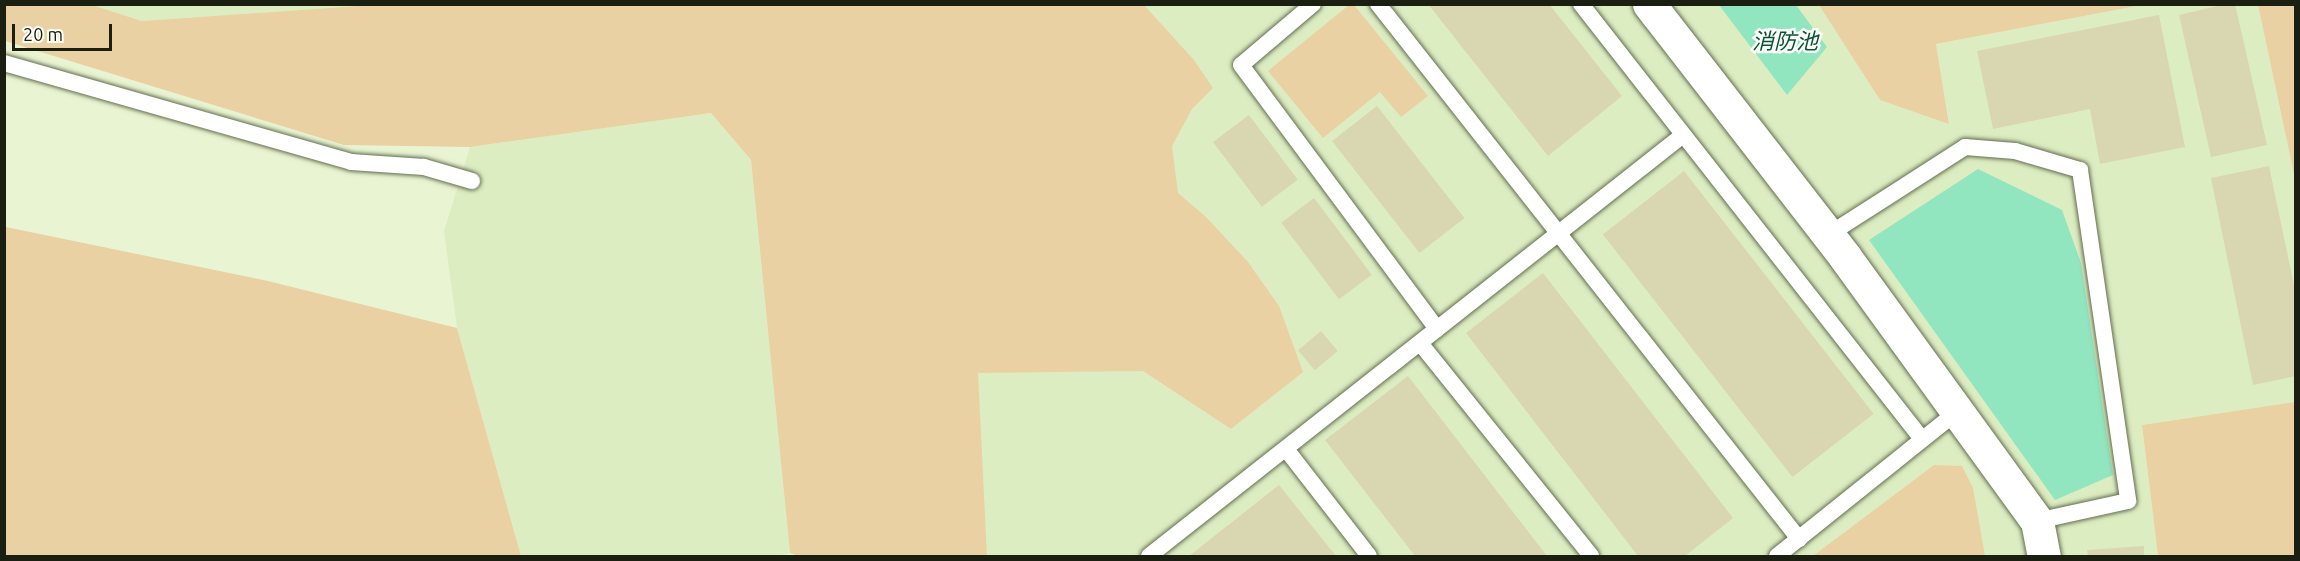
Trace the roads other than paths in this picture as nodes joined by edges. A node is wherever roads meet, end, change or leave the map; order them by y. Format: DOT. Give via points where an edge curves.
graph roads {
  1 [pos="1313,4"];
  2 [pos="1378,4"];
  3 [pos="1581,4"];
  4 [pos="1649,4"];
  5 [pos="4,63"];
  6 [pos="1683,135"];
  7 [pos="472,181"];
  8 [pos="1561,232"];
  9 [pos="1828,235"];
  10 [pos="1437,329"];
  11 [pos="1420,343"];
  12 [pos="1958,411"];
  13 [pos="1922,440"];
  14 [pos="1286,449"];
  15 [pos="2037,521"];
  16 [pos="1799,539"];
  17 [pos="1149,556"];
  18 [pos="1369,556"];
  19 [pos="1591,556"];
  20 [pos="1777,556"];
  21 [pos="2044,556"];
  1 -- 10 [label="lane" via="1240,65"];
  2 -- 8 [label="lane"];
  3 -- 6 [label="lane"];
  4 -- 9 [label="street"];
  5 -- 7 [label="lane" via="351,162 424,167"];
  6 -- 8 [label="lane"];
  6 -- 13 [label="lane"];
  8 -- 10 [label="lane"];
  8 -- 16 [label="lane"];
  9 -- 12 [label="street"];
  9 -- 15 [label="lane" via="1965,147 2015,151 2080,170 2128,501"];
  10 -- 11 [label="lane"];
  11 -- 14 [label="lane"];
  11 -- 19 [label="lane"];
  12 -- 13 [label="lane"];
  12 -- 15 [label="street"];
  13 -- 16 [label="lane"];
  14 -- 17 [label="lane"];
  14 -- 18 [label="lane"];
  15 -- 21 [label="street"];
  16 -- 20 [label="lane"];
}
